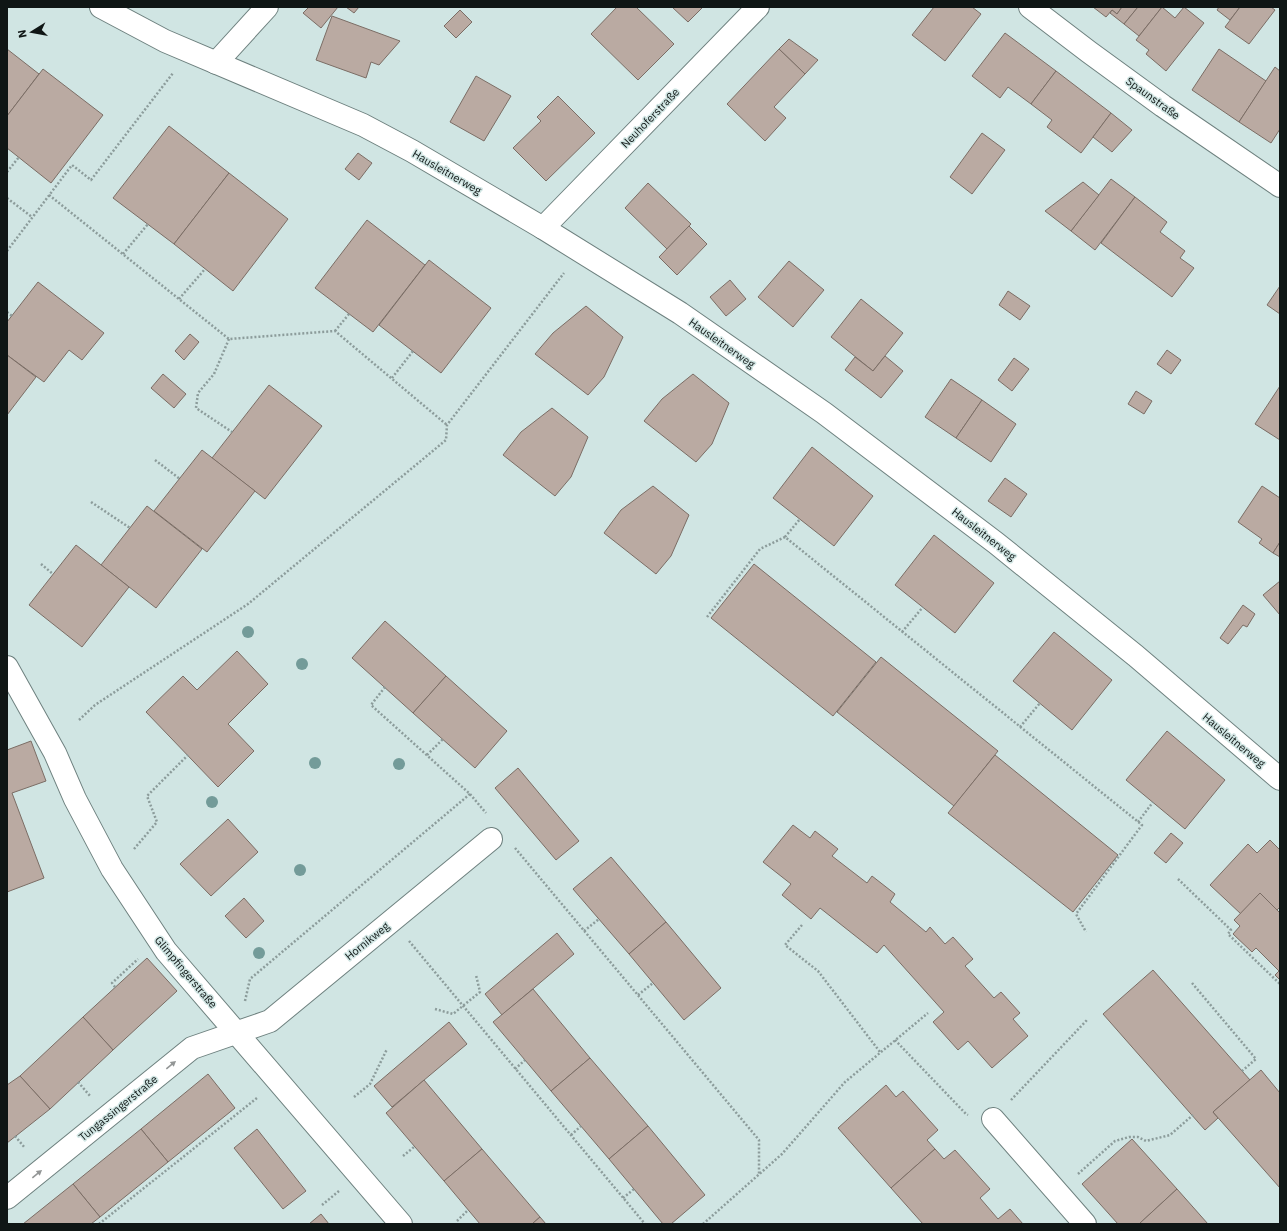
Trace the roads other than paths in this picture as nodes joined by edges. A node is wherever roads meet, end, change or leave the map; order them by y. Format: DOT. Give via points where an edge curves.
graph roads {
  1 [pos="101,7"];
  2 [pos="267,7"];
  3 [pos="758,7"];
  4 [pos="1030,7"];
  5 [pos="216,63"];
  6 [pos="1280,186"];
  7 [pos="543,228"];
  8 [pos="7,667"];
  9 [pos="1278,773"];
  10 [pos="490,828"];
  11 [pos="237,1032"];
  12 [pos="992,1119"];
  13 [pos="7,1198"];
  14 [pos="401,1224"];
  15 [pos="1085,1224"];
  1 -- 5 [label="street, Hausleitnerweg" via="165,41"];
  2 -- 5 [label="street"];
  3 -- 7 [label="street, Neuhoferstraße"];
  4 -- 6 [label="street, Spaunstraße" via="1203,134"];
  5 -- 7 [label="street, Hausleitnerweg" via="363,125"];
  7 -- 9 [label="street, Hausleitnerweg" via="680,314 829,417 1002,548"];
  8 -- 11 [label="street, Glimpfingerstraße" via="56,753 75,799 112,869 166,951"];
  10 -- 11 [label="street, Hornikweg" via="392,921 270,1021"];
  13 -- 11 [label="street, Tungassingerstraße, one-way" via="192,1048"];
  11 -- 14 [label="street, Glimpfingerstraße"];
  12 -- 15 [label="street"];
}
